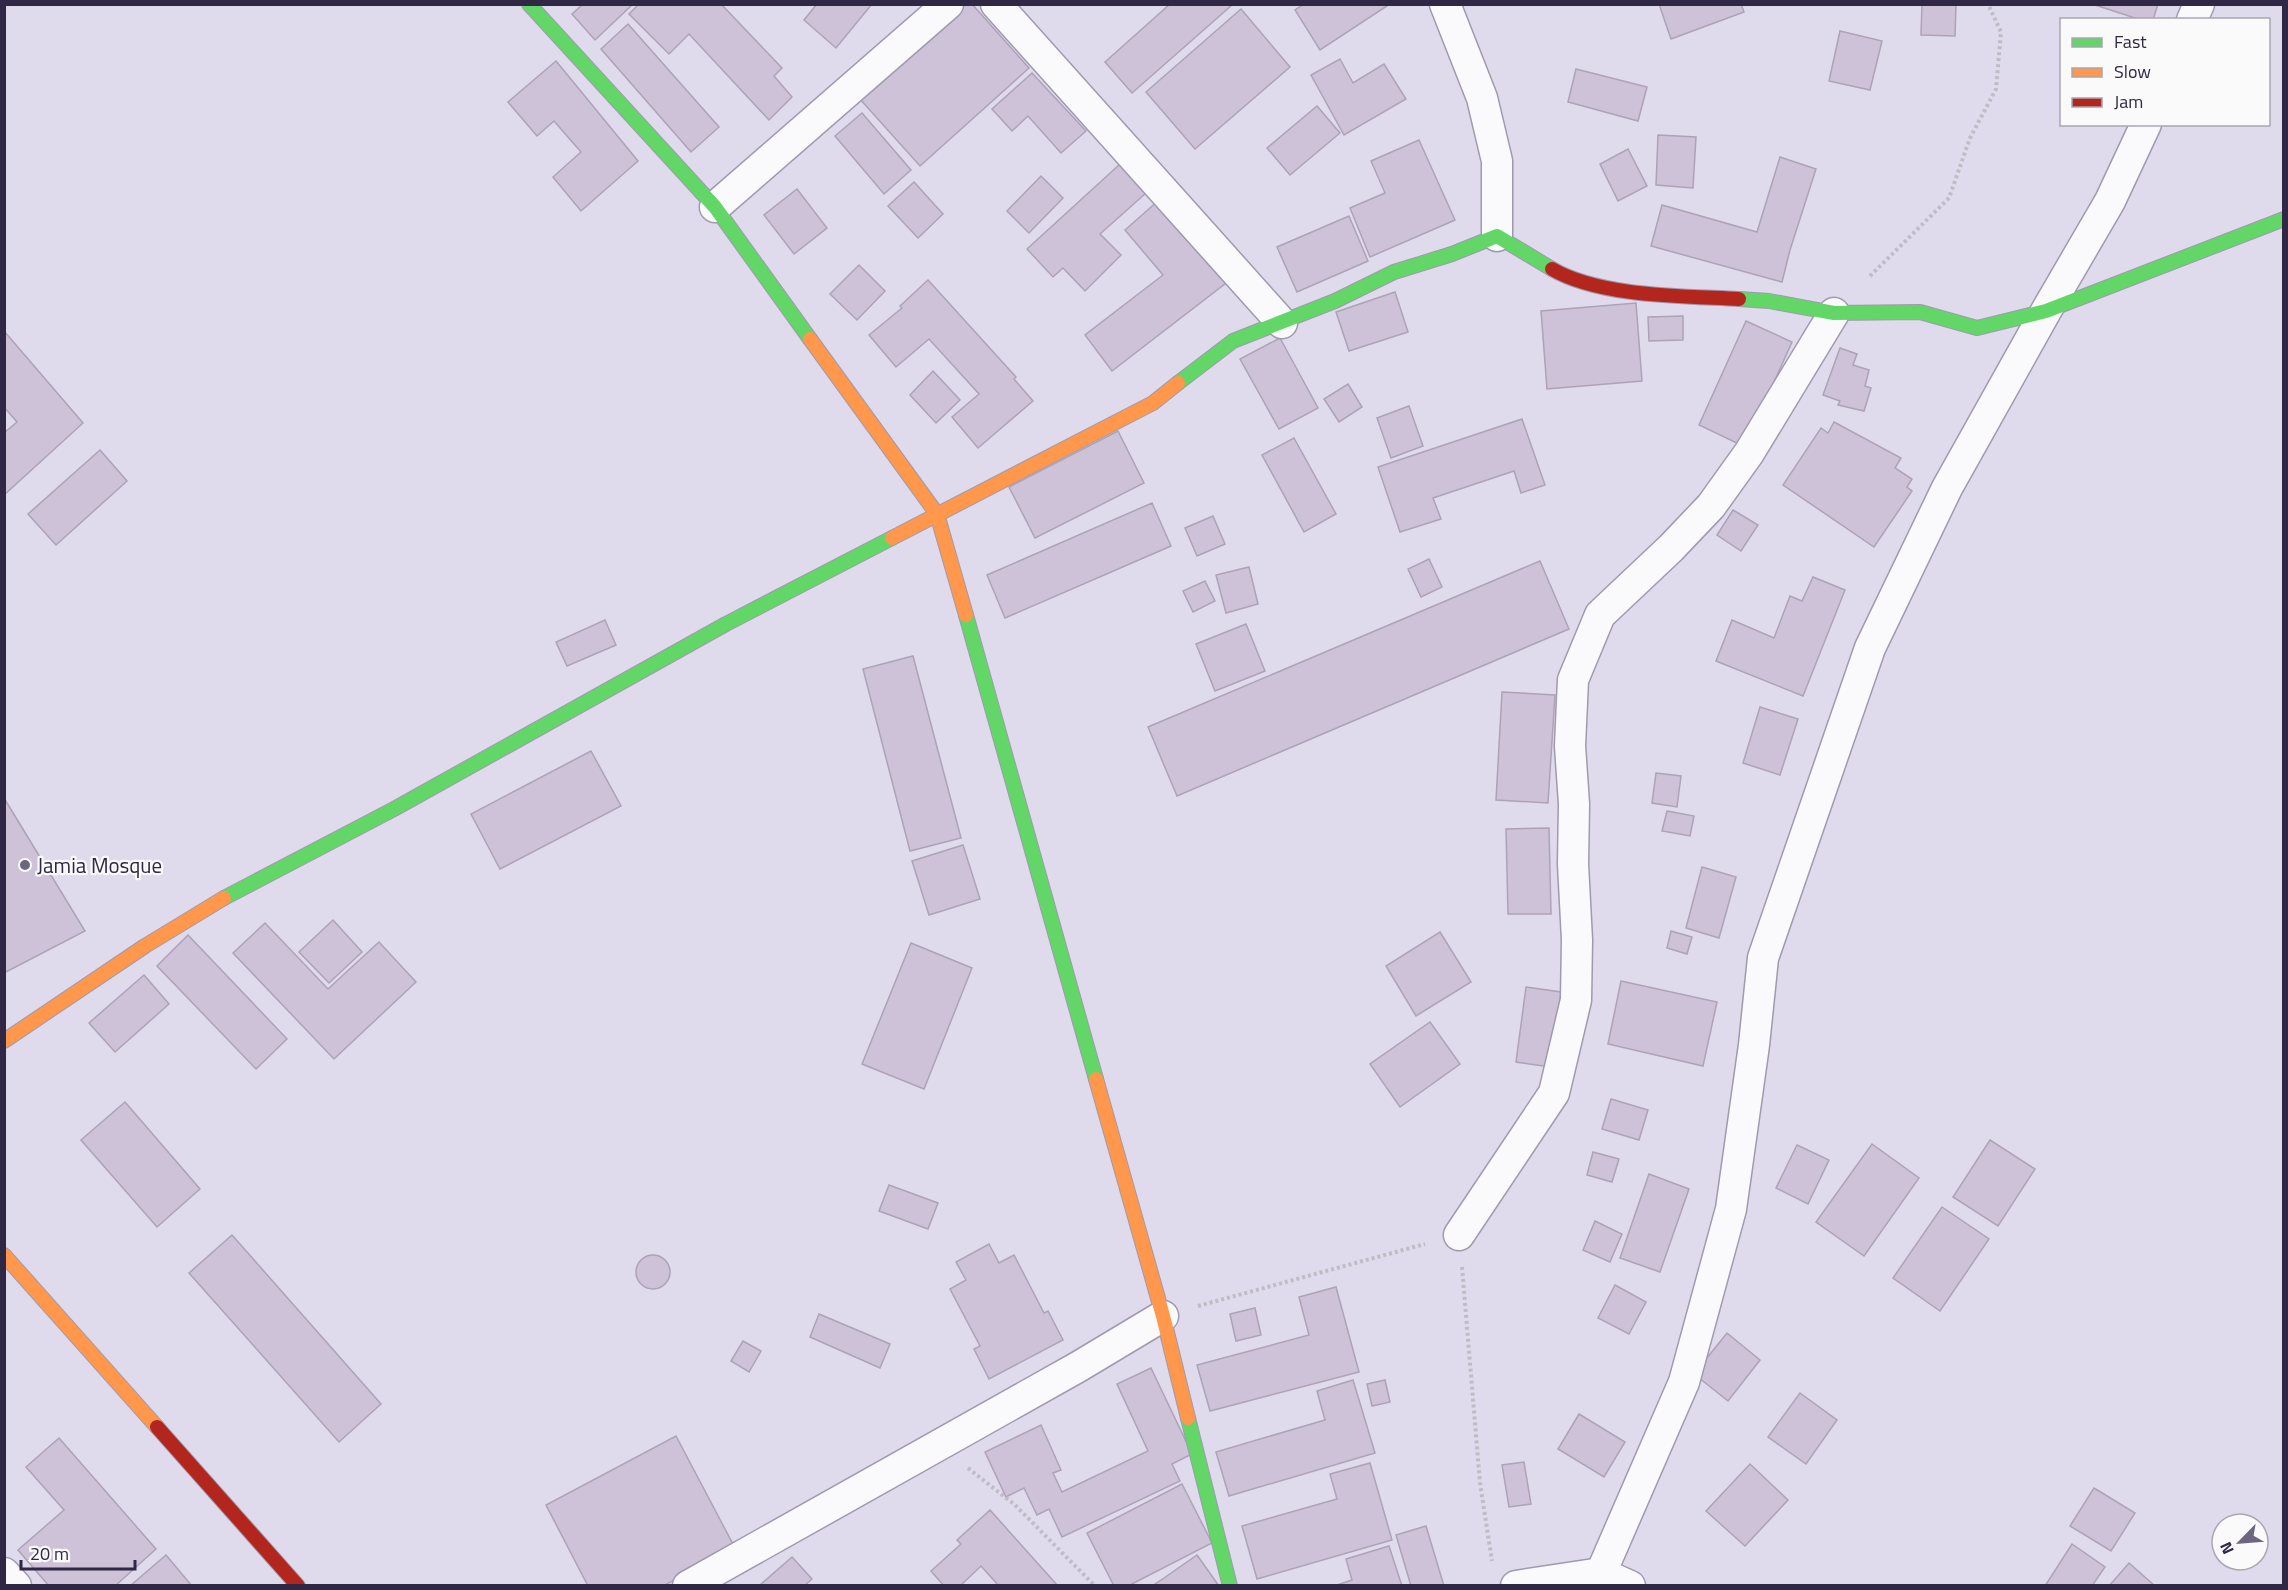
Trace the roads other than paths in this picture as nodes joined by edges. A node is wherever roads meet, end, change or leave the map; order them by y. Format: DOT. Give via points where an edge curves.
graph roads {
  1 [pos="529,4"];
  2 [pos="948,4"];
  3 [pos="996,4"];
  4 [pos="1445,4"];
  5 [pos="2199,4"];
  6 [pos="2193,18"];
  7 [pos="2145,126"];
  8 [pos="714,207"];
  9 [pos="2283,219"];
  10 [pos="1497,236"];
  11 [pos="2046,311"];
  12 [pos="1834,313"];
  13 [pos="1282,322"];
  14 [pos="937,514"];
  15 [pos="4,1041"];
  16 [pos="1459,1235"];
  17 [pos="4,1255"];
  18 [pos="1163,1316"];
  19 [pos="4,1573"];
  20 [pos="1601,1573"];
  21 [pos="16,1586"];
  22 [pos="298,1586"];
  23 [pos="688,1586"];
  24 [pos="1230,1586"];
  25 [pos="1516,1586"];
  26 [pos="1630,1586"];
  1 -- 8 [label="street"];
  2 -- 8 [label="street"];
  3 -- 13 [label="street"];
  4 -- 10 [label="street" via="1482,98 1497,160"];
  5 -- 6 [label="street"];
  7 -- 11 [label="street" via="2110,201"];
  8 -- 14 [label="street"];
  9 -- 11 [label="street"];
  10 -- 12 [label="street" via="1566,278 1634,293 1769,301"];
  10 -- 13 [label="street" via="1394,272"];
  11 -- 12 [label="street" via="1977,328 1920,312"];
  11 -- 20 [label="street" via="1947,488 1870,648 1763,958 1731,1209 1684,1382"];
  12 -- 16 [label="street" via="1749,453 1711,506 1600,615 1573,680 1569,746 1575,804 1576,1000 1554,1094"];
  13 -- 14 [label="street" via="1233,341 1153,403"];
  14 -- 15 [label="street" via="726,624 238,890 145,946"];
  14 -- 18 [label="street"];
  17 -- 22 [label="street"];
  18 -- 23 [label="street"];
  18 -- 24 [label="street"];
  19 -- 21 [label="street"];
  20 -- 25 [label="street"];
  20 -- 26 [label="street"];
}
